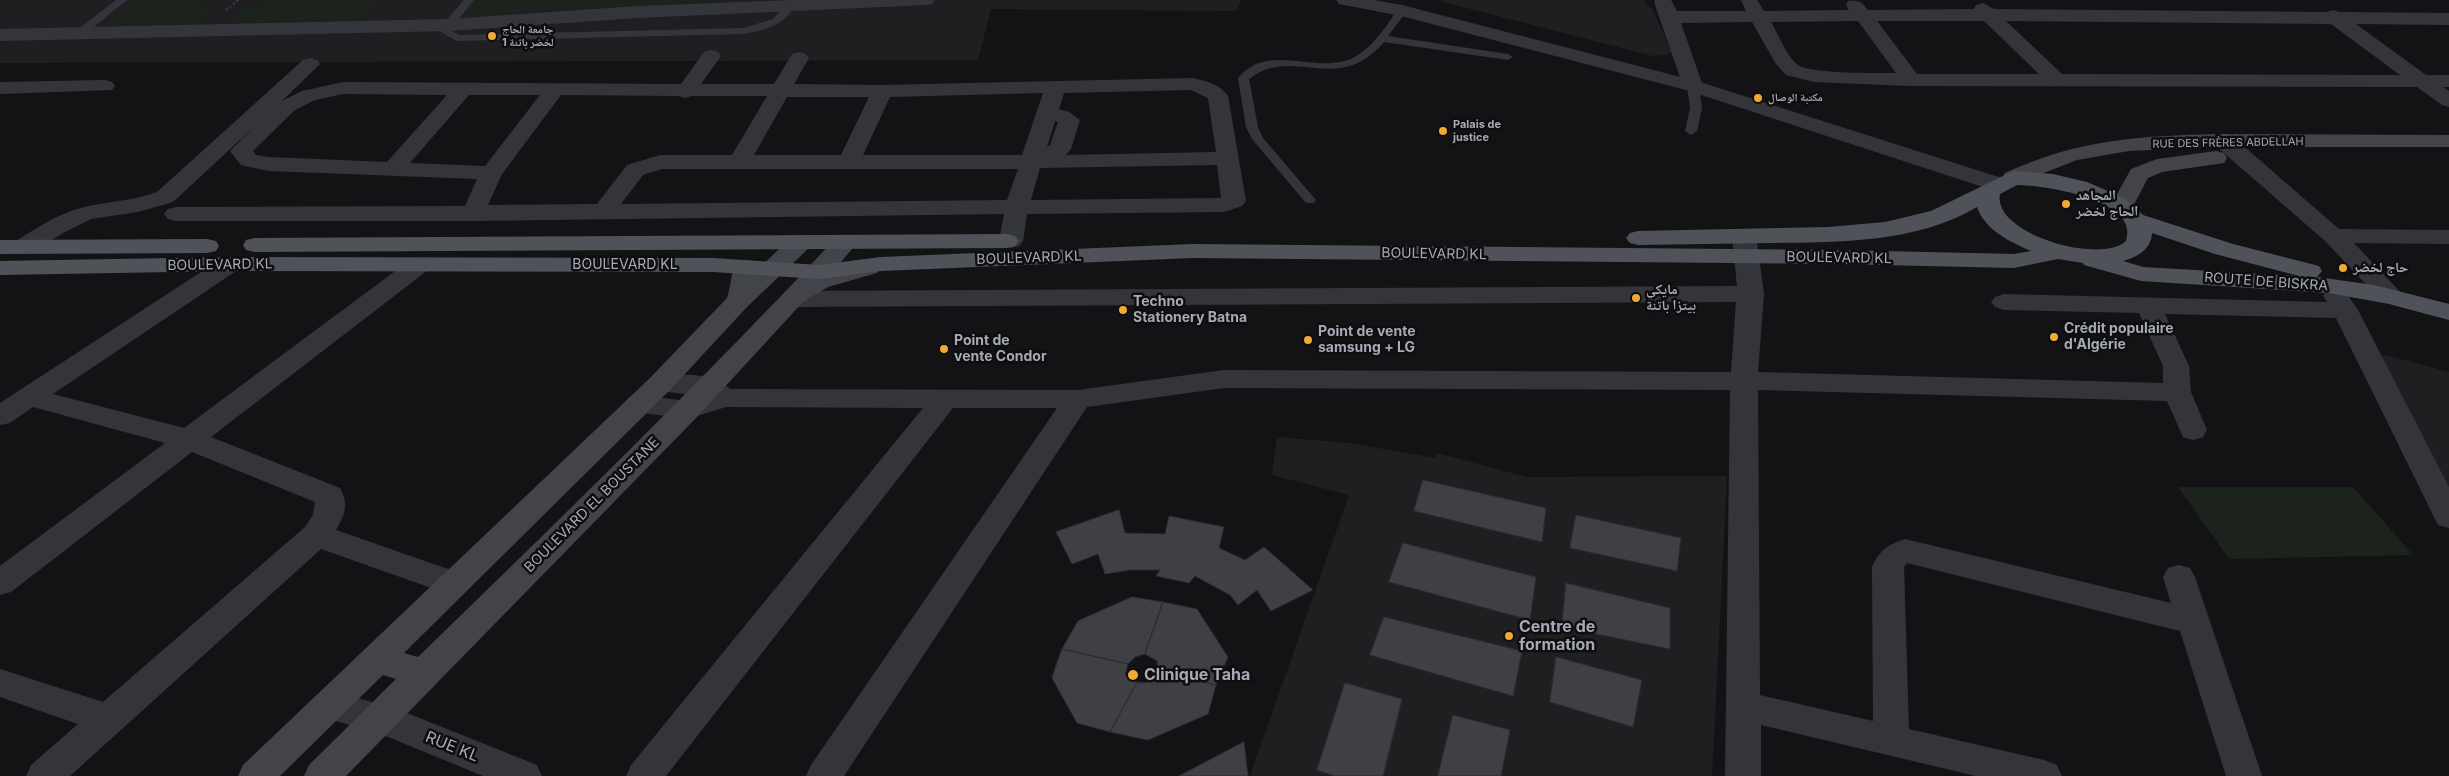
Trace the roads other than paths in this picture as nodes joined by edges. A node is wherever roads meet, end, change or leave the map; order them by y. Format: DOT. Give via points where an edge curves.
graph roads {
  1 [pos="122,0"];
  2 [pos="469,0"];
  3 [pos="926,0"];
  4 [pos="1345,0"];
  5 [pos="1850,0"];
  6 [pos="1975,0"];
  7 [pos="2312,0"];
  8 [pos="1666,8"];
  9 [pos="1753,8"];
  10 [pos="1402,11"];
  11 [pos="1863,16"];
  12 [pos="1989,16"];
  13 [pos="2337,18"];
  14 [pos="2449,18"];
  15 [pos="448,25"];
  16 [pos="80,33"];
  17 [pos="0,35"];
  18 [pos="1381,38"];
  19 [pos="711,56"];
  20 [pos="1508,57"];
  21 [pos="799,58"];
  22 [pos="310,64"];
  23 [pos="1911,80"];
  24 [pos="2057,81"];
  25 [pos="2424,81"];
  26 [pos="2449,82"];
  27 [pos="105,86"];
  28 [pos="1693,86"];
  29 [pos="0,88"];
  30 [pos="464,88"];
  31 [pos="1055,88"];
  32 [pos="555,90"];
  33 [pos="882,91"];
  34 [pos="685,92"];
  35 [pos="778,92"];
  36 [pos="2449,101"];
  37 [pos="1691,131"];
  38 [pos="2224,141"];
  39 [pos="2449,141"];
  40 [pos="2243,156"];
  41 [pos="2449,157"];
  42 [pos="1033,158"];
  43 [pos="1228,158"];
  44 [pos="850,160"];
  45 [pos="740,161"];
  46 [pos="393,169"];
  47 [pos="491,173"];
  48 [pos="2000,184"];
  49 [pos="1310,200"];
  50 [pos="1017,206"];
  51 [pos="605,210"];
  52 [pos="2129,213"];
  53 [pos="176,214"];
  54 [pos="473,214"];
  55 [pos="2332,236"];
  56 [pos="2449,237"];
  57 [pos="1011,241"];
  58 [pos="801,242"];
  59 [pos="846,242"];
  60 [pos="11,247"];
  61 [pos="1747,247"];
  62 [pos="2057,251"];
  63 [pos="2083,256"];
  64 [pos="230,264"];
  65 [pos="881,264"];
  66 [pos="419,265"];
  67 [pos="0,268"];
  68 [pos="760,269"];
  69 [pos="2328,286"];
  70 [pos="804,287"];
  71 [pos="2384,289"];
  72 [pos="1751,294"];
  73 [pos="2449,299"];
  74 [pos="2004,302"];
  75 [pos="2148,304"];
  76 [pos="2345,310"];
  77 [pos="2449,312"];
  78 [pos="1744,381"];
  79 [pos="716,392"];
  80 [pos="2177,392"];
  81 [pos="649,394"];
  82 [pos="30,396"];
  83 [pos="946,398"];
  84 [pos="1078,399"];
  85 [pos="687,410"];
  86 [pos="0,416"];
  87 [pos="2193,430"];
  88 [pos="188,440"];
  89 [pos="2449,517"];
  90 [pos="316,535"];
  91 [pos="2179,577"];
  92 [pos="0,584"];
  93 [pos="454,584"];
  94 [pos="2194,621"];
  95 [pos="376,659"];
  96 [pos="424,674"];
  97 [pos="0,683"];
  98 [pos="329,706"];
  99 [pos="1743,706"];
  100 [pos="380,718"];
  101 [pos="108,719"];
  102 [pos="1891,740"];
  103 [pos="2011,772"];
  104 [pos="515,775"];
  105 [pos="44,776"];
  106 [pos="256,776"];
  107 [pos="322,776"];
  108 [pos="644,776"];
  109 [pos="824,776"];
  110 [pos="1743,776"];
  111 [pos="2044,776"];
  112 [pos="2244,776"];
  1 -- 16 [label="lane"];
  2 -- 15 [label="lane"];
  3 -- 15 [label="street" via="638,12"];
  4 -- 10 [label="street"];
  5 -- 11 [label="street"];
  6 -- 12 [label="street"];
  7 -- 13 [label="street"];
  8 -- 9 [label="street"];
  8 -- 28 [label="street"];
  9 -- 11 [label="street"];
  9 -- 23 [label="street" via="1786,64 1793,70 1814,76"];
  10 -- 18 [label="lane"];
  10 -- 28 [label="street"];
  11 -- 12 [label="street"];
  11 -- 23 [label="street"];
  12 -- 13 [label="street"];
  12 -- 24 [label="street"];
  13 -- 14 [label="street"];
  13 -- 25 [label="street"];
  15 -- 16 [label="street"];
  16 -- 17 [label="street"];
  18 -- 20 [label="lane"];
  18 -- 49 [label="lane" via="1351,62 1271,63 1249,71 1243,78 1252,127 1258,139"];
  19 -- 34 [label="street"];
  21 -- 35 [label="street"];
  22 -- 60 [label="street" via="165,198 91,212"];
  23 -- 24 [label="street"];
  24 -- 25 [label="street"];
  25 -- 26 [label="street"];
  25 -- 36 [label="street"];
  27 -- 29 [label="street"];
  28 -- 37 [label="lane" via="1696,108"];
  28 -- 48 [label="street"];
  30 -- 32 [label="street"];
  30 -- 46 [label="street"];
  30 -- 46 [label="street" via="343,88 308,95 288,106 241,151 249,160 268,164"];
  31 -- 33 [label="street"];
  31 -- 42 [label="street"];
  31 -- 43 [label="street" via="1192,84 1203,87 1218,96"];
  32 -- 34 [label="street"];
  32 -- 47 [label="street"];
  33 -- 35 [label="street"];
  33 -- 44 [label="street"];
  34 -- 35 [label="street"];
  35 -- 45 [label="street"];
  38 -- 39 [label="main road, RUE DES FRÈRES ABDELLAH"];
  38 -- 40 [label="street"];
  38 -- 48 [label="main road, RUE DES FRÈRES ABDELLAH" via="2097,149 2047,162"];
  40 -- 41 [label="main road, RUE DES FRÈRES ABDELLAH"];
  40 -- 52 [label="main road, RUE DES FRÈRES ABDELLAH" via="2190,160 2157,166 2139,174"];
  40 -- 55 [label="street"];
  42 -- 43 [label="street"];
  42 -- 44 [label="street"];
  42 -- 50 [label="street"];
  43 -- 50 [label="street" via="1234,201 1229,204"];
  44 -- 45 [label="street"];
  45 -- 51 [label="street" via="660,162 645,166 635,170"];
  46 -- 47 [label="street"];
  47 -- 54 [label="street"];
  48 -- 52 [label="main road, ROUTE DE BISKRA" via="2059,181 2104,196"];
  48 -- 61 [label="main road, BOULEVARD KL" via="1949,213 1915,224"];
  48 -- 62 [label="main road" via="1986,199 1988,210 1998,222 2027,240"];
  50 -- 51 [label="street"];
  50 -- 57 [label="street"];
  51 -- 54 [label="street"];
  52 -- 63 [label="main road" via="2142,232 2139,244 2127,252"];
  52 -- 71 [label="main road, ROUTE DE BISKRA" via="2272,262"];
  53 -- 54 [label="street"];
  55 -- 56 [label="street"];
  55 -- 71 [label="street"];
  57 -- 59 [label="main road, BOULEVARD KL"];
  57 -- 61 [label="main road, BOULEVARD KL"];
  58 -- 59 [label="main road, BOULEVARD KL"];
  58 -- 60 [label="main road, BOULEVARD KL"];
  58 -- 68 [label="main road"];
  59 -- 70 [label="main road"];
  61 -- 62 [label="main road, BOULEVARD KL" via="2014,261"];
  61 -- 65 [label="main road, BOULEVARD KL" via="1193,251"];
  61 -- 72 [label="street"];
  62 -- 63 [label="main road"];
  63 -- 69 [label="main road, ROUTE DE BISKRA" via="2141,274"];
  64 -- 66 [label="main road, BOULEVARD KL"];
  64 -- 67 [label="main road, BOULEVARD KL"];
  64 -- 82 [label="street"];
  65 -- 70 [label="main road, BOULEVARD EL BOUSTANE"];
  66 -- 68 [label="main road, BOULEVARD KL" via="713,264"];
  66 -- 88 [label="street"];
  68 -- 70 [label="main road, BOULEVARD KL"];
  68 -- 81 [label="main road" via="745,284 739,301"];
  69 -- 71 [label="main road, ROUTE DE BISKRA"];
  69 -- 76 [label="street"];
  70 -- 72 [label="street"];
  70 -- 79 [label="main road, BOULEVARD EL BOUSTANE"];
  71 -- 73 [label="main road, ROUTE DE BISKRA"];
  71 -- 77 [label="main road, ROUTE DE BISKRA"];
  72 -- 78 [label="street"];
  74 -- 75 [label="street"];
  75 -- 76 [label="street"];
  75 -- 80 [label="street" via="2176,366"];
  76 -- 89 [label="street"];
  78 -- 80 [label="street"];
  78 -- 84 [label="street" via="1224,379"];
  78 -- 99 [label="street"];
  79 -- 81 [label="street"];
  79 -- 83 [label="street"];
  79 -- 85 [label="main road, BOULEVARD EL BOUSTANE"];
  80 -- 87 [label="street"];
  81 -- 85 [label="street"];
  81 -- 93 [label="main road"];
  82 -- 86 [label="street"];
  82 -- 88 [label="street"];
  83 -- 84 [label="street"];
  83 -- 108 [label="street"];
  84 -- 109 [label="street"];
  85 -- 96 [label="main road, BOULEVARD EL BOUSTANE"];
  88 -- 90 [label="street" via="329,496 332,506"];
  88 -- 92 [label="street"];
  90 -- 93 [label="street"];
  90 -- 101 [label="street"];
  91 -- 94 [label="street"];
  93 -- 95 [label="main road"];
  94 -- 102 [label="street" via="1905,551 1896,554 1888,566"];
  94 -- 112 [label="street"];
  95 -- 96 [label="main road"];
  95 -- 98 [label="main road"];
  96 -- 100 [label="main road, BOULEVARD EL BOUSTANE"];
  97 -- 101 [label="street"];
  98 -- 100 [label="street, RUE KL"];
  98 -- 106 [label="main road"];
  99 -- 102 [label="street"];
  99 -- 110 [label="street"];
  100 -- 104 [label="street, RUE KL"];
  100 -- 107 [label="main road, BOULEVARD EL BOUSTANE"];
  101 -- 105 [label="street"];
  102 -- 103 [label="street"];
  103 -- 111 [label="street"];
}
